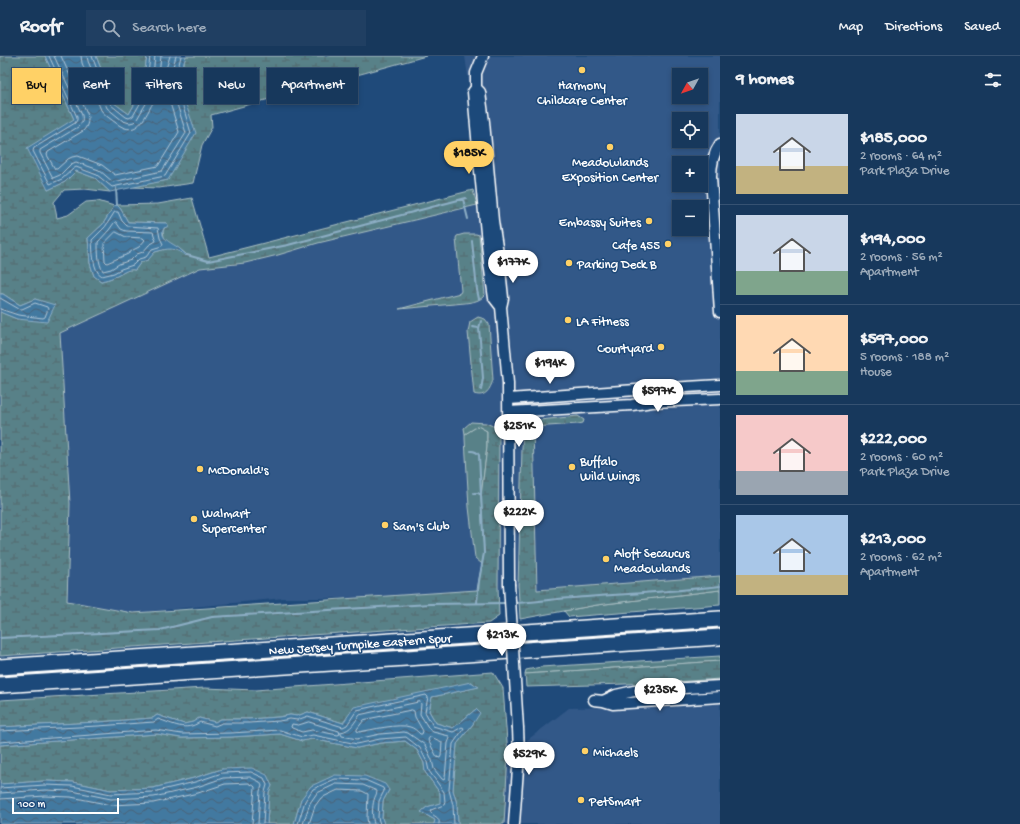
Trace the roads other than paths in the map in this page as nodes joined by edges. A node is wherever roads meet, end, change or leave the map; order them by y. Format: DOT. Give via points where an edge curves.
graph roads {
  1 [pos="483,56"];
  2 [pos="720,144"];
  3 [pos="720,312"];
  4 [pos="720,385"];
  5 [pos="509,399"];
  6 [pos="720,399"];
  7 [pos="509,412"];
  8 [pos="720,619"];
  9 [pos="720,637"];
  10 [pos="0,667"];
  11 [pos="0,685"];
  12 [pos="720,686"];
  13 [pos="720,697"];
  14 [pos="514,824"];
  1 -- 5 [label="street" via="476,73 476,88 473,92 481,182 489,222 494,298 501,307"];
  2 -- 3 [label="street" via="715,151 711,177"];
  4 -- 5 [label="street"];
  5 -- 7 [label="street"];
  6 -- 7 [label="street"];
  7 -- 14 [label="street, bridge" via="509,584 519,755"];
  8 -- 10 [label="highway, New Jersey Turnpike Eastern Spur"];
  9 -- 11 [label="highway, New Jersey Turnpike Eastern Spur"];
  12 -- 13 [label="street" via="634,691 599,701 613,704"];
}
